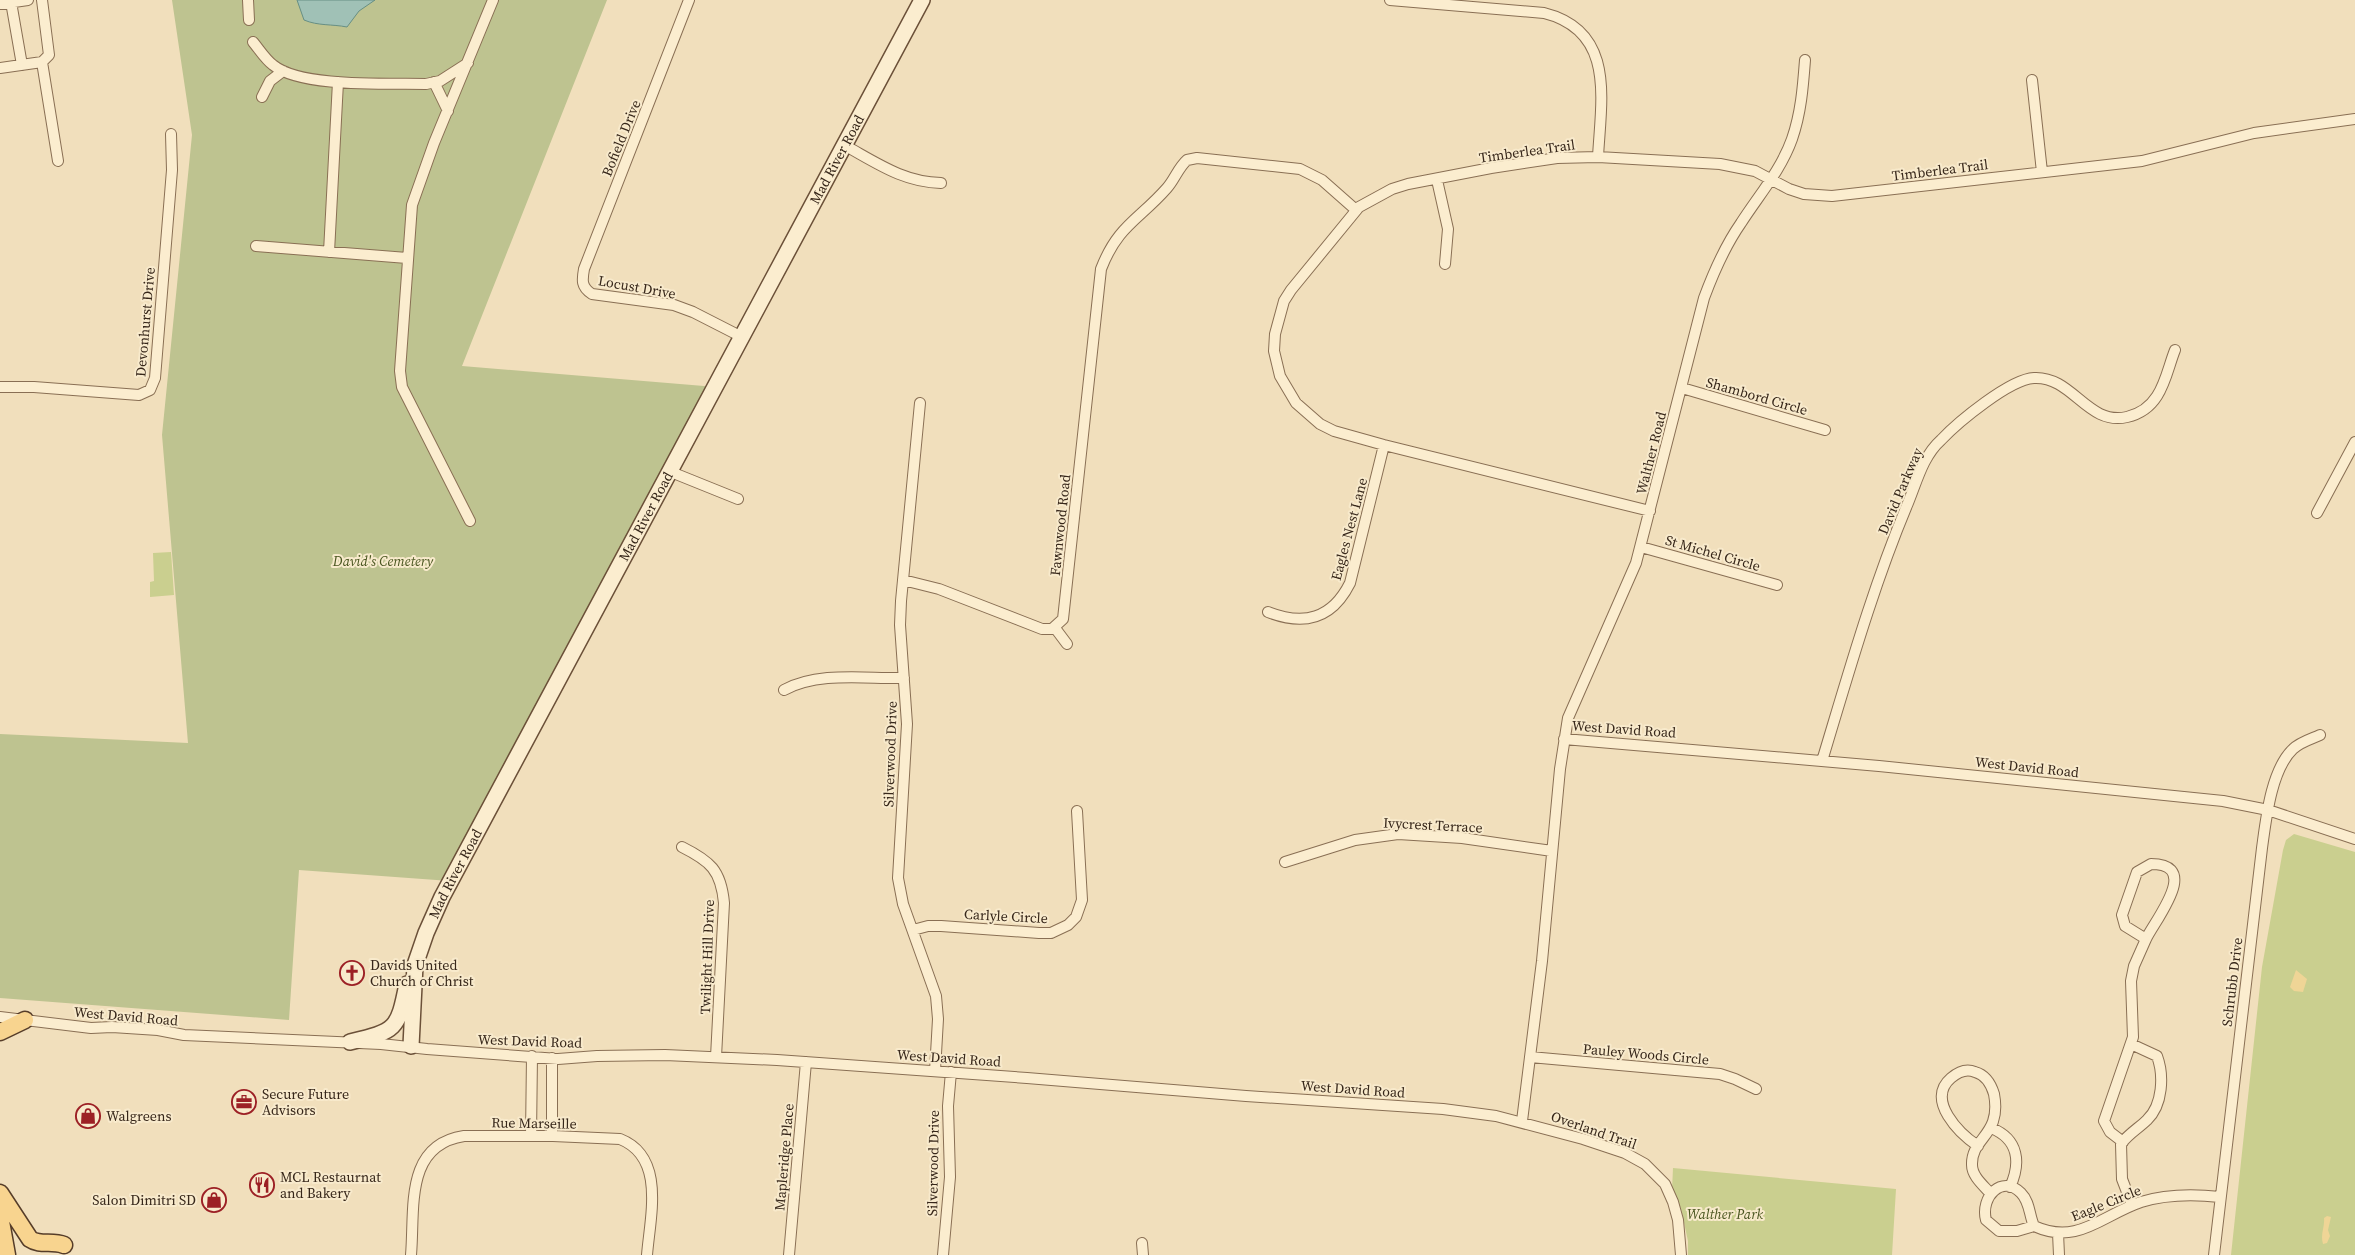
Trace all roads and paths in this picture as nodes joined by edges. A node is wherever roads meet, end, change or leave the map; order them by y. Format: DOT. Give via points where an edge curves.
graph roads {
  1 [pos="28,0"];
  2 [pos="42,0"];
  3 [pos="248,0"];
  4 [pos="493,0"];
  5 [pos="689,0"];
  6 [pos="922,0"];
  7 [pos="1390,0"];
  8 [pos="11,2"];
  9 [pos="0,4"];
  10 [pos="249,20"];
  11 [pos="253,42"];
  12 [pos="1804,60"];
  13 [pos="42,62"];
  14 [pos="468,63"];
  15 [pos="22,65"];
  16 [pos="0,68"];
  17 [pos="283,71"];
  18 [pos="2032,80"];
  19 [pos="338,82"];
  20 [pos="434,82"];
  21 [pos="262,97"];
  22 [pos="448,111"];
  23 [pos="2355,119"];
  24 [pos="171,134"];
  25 [pos="844,145"];
  26 [pos="1598,157"];
  27 [pos="58,161"];
  28 [pos="2042,172"];
  29 [pos="1772,179"];
  30 [pos="1438,180"];
  31 [pos="941,183"];
  32 [pos="1356,210"];
  33 [pos="256,246"];
  34 [pos="329,252"];
  35 [pos="407,258"];
  36 [pos="1445,264"];
  37 [pos="583,286"];
  38 [pos="742,337"];
  39 [pos="2175,350"];
  40 [pos="0,387"];
  41 [pos="1682,388"];
  42 [pos="920,403"];
  43 [pos="1825,430"];
  44 [pos="2355,442"];
  45 [pos="1384,445"];
  46 [pos="671,472"];
  47 [pos="738,499"];
  48 [pos="1650,511"];
  49 [pos="2317,513"];
  50 [pos="470,521"];
  51 [pos="1641,547"];
  52 [pos="902,580"];
  53 [pos="1777,585"];
  54 [pos="1268,612"];
  55 [pos="1055,628"];
  56 [pos="1067,644"];
  57 [pos="904,678"];
  58 [pos="784,690"];
  59 [pos="2320,735"];
  60 [pos="1564,738"];
  61 [pos="1822,761"];
  62 [pos="2268,810"];
  63 [pos="1077,811"];
  64 [pos="2355,839"];
  65 [pos="682,848"];
  66 [pos="1552,851"];
  67 [pos="1285,862"];
  68 [pos="913,930"];
  69 [pos="2146,939"];
  70 [pos="415,965"];
  71 [pos="0,1017"];
  72 [pos="25,1020"];
  73 [pos="0,1032"];
  74 [pos="350,1042"];
  75 [pos="2131,1044"];
  76 [pos="411,1046"];
  77 [pos="532,1056"];
  78 [pos="716,1057"];
  79 [pos="1530,1057"];
  80 [pos="552,1058"];
  81 [pos="806,1062"];
  82 [pos="935,1071"];
  83 [pos="951,1072"];
  84 [pos="1756,1089"];
  85 [pos="1522,1121"];
  86 [pos="1991,1128"];
  87 [pos="531,1136"];
  88 [pos="552,1136"];
  89 [pos="2123,1142"];
  90 [pos="1978,1146"];
  91 [pos="2010,1187"];
  92 [pos="0,1193"];
  93 [pos="1990,1193"];
  94 [pos="2220,1197"];
  95 [pos="2132,1205"];
  96 [pos="0,1216"];
  97 [pos="2034,1226"];
  98 [pos="2058,1233"];
  99 [pos="1142,1243"];
  100 [pos="64,1245"];
  101 [pos="7,1255"];
  102 [pos="411,1255"];
  103 [pos="647,1255"];
  104 [pos="789,1255"];
  105 [pos="943,1255"];
  106 [pos="1143,1255"];
  107 [pos="1681,1255"];
  108 [pos="2059,1255"];
  109 [pos="2214,1255"];
  1 -- 8 [label="street"];
  2 -- 13 [label="street" via="49,50"];
  3 -- 10 [label="street"];
  4 -- 14 [label="street"];
  5 -- 37 [label="street, Bofield Drive" via="584,268"];
  6 -- 25 [label="street, Mad River Road"];
  7 -- 26 [label="street" via="1544,13 1557,16 1577,29 1594,50 1600,71"];
  8 -- 9 [label="street"];
  8 -- 15 [label="street"];
  11 -- 17 [label="street" via="272,65"];
  12 -- 29 [label="street, Walther Road" via="1803,92 1797,121"];
  13 -- 15 [label="street"];
  13 -- 27 [label="street"];
  14 -- 20 [label="street"];
  14 -- 22 [label="street"];
  15 -- 16 [label="street"];
  17 -- 19 [label="street"];
  17 -- 21 [label="street" via="270,81"];
  18 -- 28 [label="street"];
  19 -- 20 [label="street"];
  19 -- 34 [label="street"];
  20 -- 22 [label="street"];
  22 -- 35 [label="street" via="412,206"];
  23 -- 28 [label="street, Timberlea Trail" via="2254,133 2142,161"];
  24 -- 40 [label="street, Devonhurst Drive" via="169,211 155,378 150,390 139,396"];
  25 -- 31 [label="street" via="906,178 923,183"];
  25 -- 38 [label="street, Mad River Road"];
  26 -- 29 [label="street, Timberlea Trail" via="1744,167"];
  26 -- 30 [label="street, Timberlea Trail" via="1532,161"];
  28 -- 29 [label="street, Timberlea Trail" via="1832,196 1804,194"];
  29 -- 41 [label="street, Walther Road" via="1741,222 1714,272 1704,298"];
  30 -- 32 [label="street, Timberlea Trail" via="1392,189"];
  30 -- 36 [label="street" via="1448,229"];
  32 -- 45 [label="street, Timberlea Trail" via="1284,301 1275,334 1276,361 1286,388 1307,415 1334,431"];
  32 -- 55 [label="street, Fawnwood Road" via="1322,180 1300,169 1192,158 1181,165 1167,188 1126,226 1104,262 1098,284 1065,613"];
  33 -- 34 [label="street"];
  34 -- 35 [label="street"];
  35 -- 50 [label="street" via="400,371 402,388"];
  37 -- 38 [label="street, Locust Drive" via="592,294 674,305"];
  38 -- 46 [label="street, Mad River Road"];
  39 -- 61 [label="street, David Parkway" via="2158,396 2133,416 2121,418 2098,414 2060,383 2032,378 2008,387 1939,441 1924,464 1902,516"];
  41 -- 43 [label="street, Shambord Circle"];
  41 -- 48 [label="street, Walther Road"];
  42 -- 52 [label="street, Silverwood Drive"];
  44 -- 49 [label="street"];
  45 -- 48 [label="street, Timberlea Trail"];
  45 -- 54 [label="street, Eagles Nest Lane" via="1350,583 1344,594 1326,612 1308,619 1283,618"];
  46 -- 47 [label="street"];
  46 -- 70 [label="street, Mad River Road" via="442,897"];
  48 -- 51 [label="street, Walther Road"];
  51 -- 53 [label="street, St Michel Circle"];
  51 -- 60 [label="street, Walther Road" via="1628,585 1573,703"];
  52 -- 55 [label="street" via="939,589 1042,629"];
  52 -- 57 [label="street, Silverwood Drive" via="900,625"];
  55 -- 56 [label="street"];
  57 -- 58 [label="street" via="816,679"];
  57 -- 68 [label="street, Silverwood Drive" via="907,744 898,878"];
  59 -- 62 [label="street, Schrubb Drive" via="2301,743 2285,758"];
  60 -- 61 [label="street, West David Road"];
  60 -- 66 [label="street, West David Road"];
  61 -- 62 [label="street, West David Road" via="2223,801"];
  62 -- 64 [label="street, West David Road"];
  62 -- 94 [label="street, Schrubb Drive"];
  63 -- 68 [label="street, Carlyle Circle" via="1082,900 1076,917 1068,926 1051,933 941,926"];
  65 -- 78 [label="street, Twilight Hill Drive" via="704,858 719,877 723,888"];
  66 -- 67 [label="street, Ivycrest Terrace" via="1462,838 1390,834 1355,840"];
  66 -- 79 [label="street, West David Road"];
  68 -- 82 [label="street, Silverwood Drive" via="937,1001"];
  69 -- 69 [label="street" via="2175,886 2170,870 2157,864 2137,872 2122,916 2125,926"];
  69 -- 75 [label="street" via="2131,981 2134,1028"];
  70 -- 74 [label="street" via="407,982 400,1018 394,1026 382,1034"];
  70 -- 76 [label="street, Mad River Road"];
  71 -- 72 [label="street, West David Road"];
  72 -- 73 [label="main road"];
  72 -- 74 [label="street, West David Road" via="91,1028 158,1030 184,1035"];
  74 -- 76 [label="street, West David Road"];
  75 -- 89 [label="street" via="2104,1121 2110,1132"];
  75 -- 89 [label="street" via="2157,1056 2161,1074 2153,1113"];
  76 -- 77 [label="street, West David Road"];
  77 -- 80 [label="street, West David Road"];
  77 -- 87 [label="street"];
  78 -- 80 [label="street, West David Road"];
  78 -- 81 [label="street, West David Road"];
  79 -- 84 [label="street, Pauley Woods Circle" via="1720,1074"];
  79 -- 85 [label="street, West David Road"];
  80 -- 88 [label="street"];
  81 -- 82 [label="street, West David Road"];
  81 -- 104 [label="street, Mapleridge Place"];
  82 -- 83 [label="street, West David Road"];
  83 -- 85 [label="street, West David Road" via="1442,1109"];
  83 -- 105 [label="street, Silverwood Drive" via="948,1106 950,1177"];
  85 -- 107 [label="street, Overland Trail" via="1625,1153 1644,1164 1665,1184 1673,1202"];
  86 -- 90 [label="street"];
  86 -- 90 [label="street" via="1996,1107 1986,1078 1969,1070 1952,1077 1943,1093 1948,1115 1957,1130"];
  86 -- 91 [label="street" via="2005,1133 2014,1149 2018,1171"];
  87 -- 88 [label="street, Rue Marseille"];
  87 -- 102 [label="street, Rue Marseille" via="450,1138 428,1154 415,1182"];
  88 -- 103 [label="street, Rue Marseille" via="620,1139 644,1157 651,1175 652,1190"];
  89 -- 95 [label="street" via="2121,1171"];
  90 -- 93 [label="street" via="1972,1169"];
  91 -- 93 [label="street" via="1997,1188"];
  91 -- 97 [label="street" via="2023,1194"];
  92 -- 100 [label="main road" via="30,1239 38,1243"];
  93 -- 97 [label="street, Eagle Circle" via="1984,1212 1991,1227 2006,1232"];
  94 -- 95 [label="street, Eagle Circle" via="2175,1195"];
  94 -- 109 [label="street, Schrubb Drive"];
  95 -- 98 [label="street, Eagle Circle" via="2090,1227"];
  96 -- 101 [label="main road"];
  97 -- 98 [label="street, Eagle Circle"];
  98 -- 108 [label="street"];
  99 -- 106 [label="street"];
}
